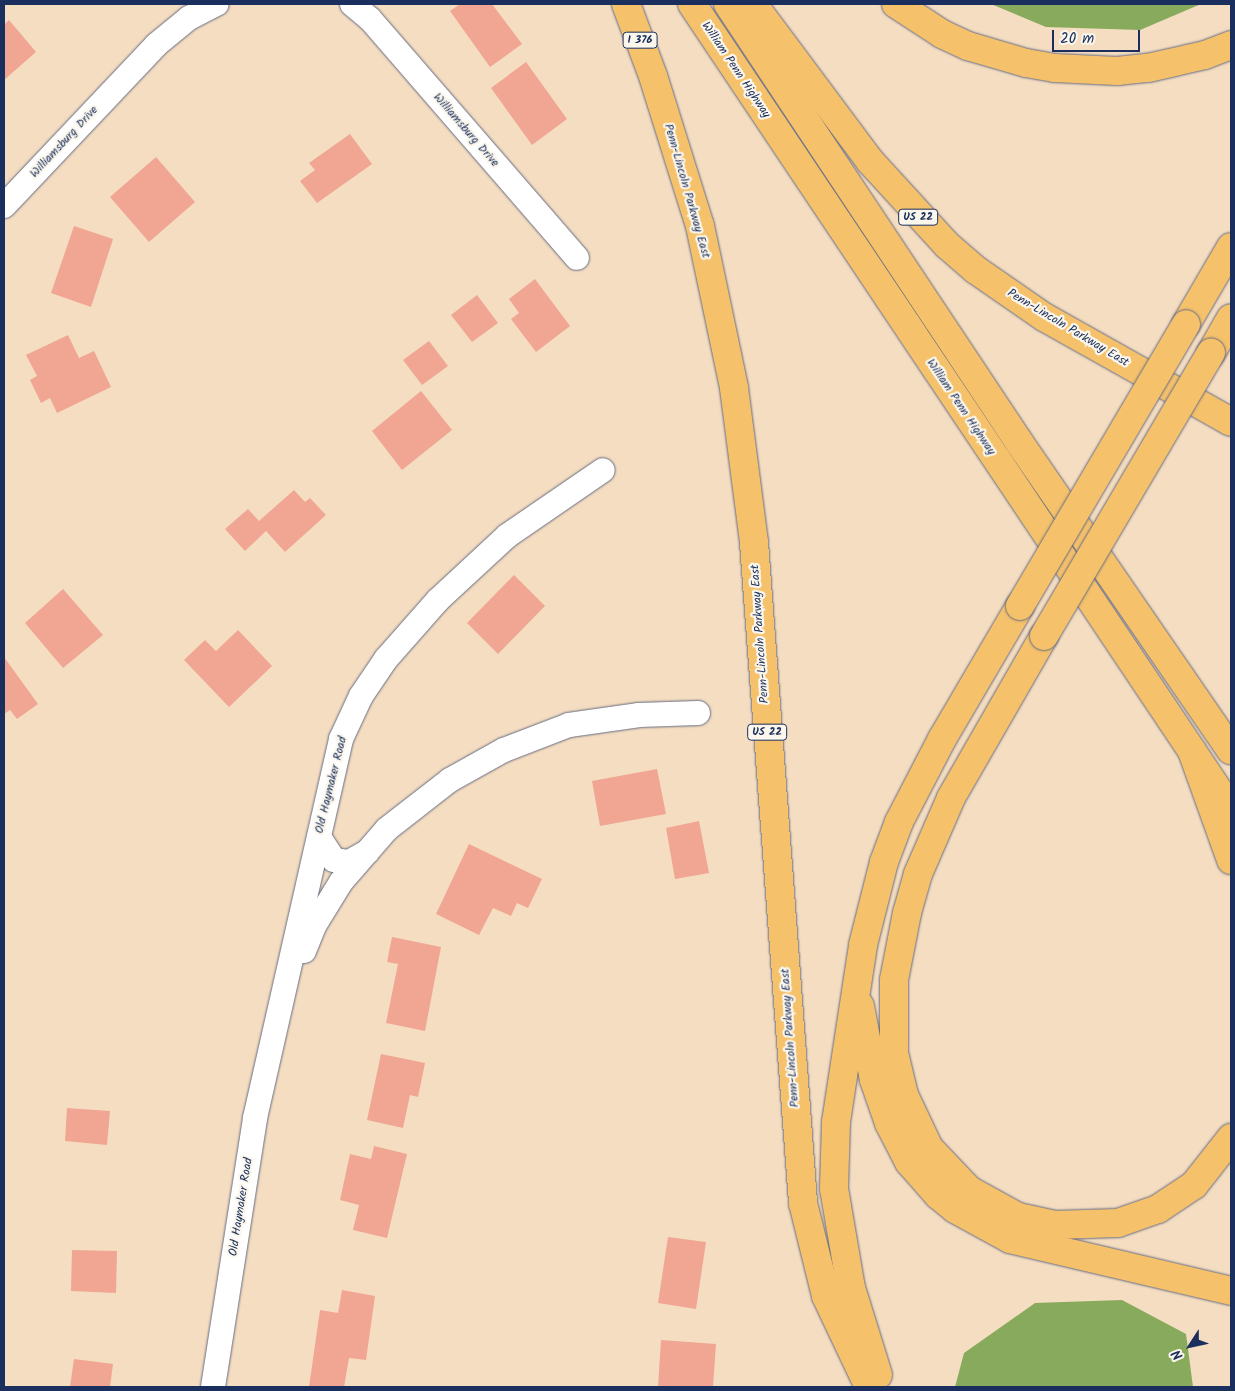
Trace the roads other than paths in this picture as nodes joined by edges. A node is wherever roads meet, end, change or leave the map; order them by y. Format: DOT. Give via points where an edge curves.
graph roads {
  1 [pos="217,4"];
  2 [pos="352,4"];
  3 [pos="626,4"];
  4 [pos="692,4"];
  5 [pos="728,4"];
  6 [pos="753,4"];
  7 [pos="896,4"];
  8 [pos="197,11"];
  9 [pos="365,11"];
  10 [pos="1231,45"];
  11 [pos="653,76"];
  12 [pos="4,206"];
  13 [pos="1231,247"];
  14 [pos="577,258"];
  15 [pos="1231,318"];
  16 [pos="1231,422"];
  17 [pos="603,470"];
  18 [pos="698,713"];
  19 [pos="1231,750"];
  20 [pos="1192,751"];
  21 [pos="1231,809"];
  22 [pos="319,837"];
  23 [pos="367,852"];
  24 [pos="1231,860"];
  25 [pos="856,988"];
  26 [pos="276,1028"];
  27 [pos="1231,1138"];
  28 [pos="1231,1291"];
  29 [pos="213,1387"];
  30 [pos="869,1387"];
  31 [pos="882,1387"];
  1 -- 8 [label="street, Williamsburg Drive"];
  2 -- 9 [label="street, Williamsburg Drive"];
  3 -- 11 [label="highway, Penn-Lincoln Parkway East / I 376"];
  4 -- 20 [label="highway, William Penn Highway"];
  5 -- 19 [label="highway" via="1014,434"];
  6 -- 16 [label="highway, Penn-Lincoln Parkway East / US 22" via="870,161 947,245 976,270 1044,317"];
  7 -- 10 [label="highway" via="942,34 968,46 1056,68 1117,71 1148,68 1205,55"];
  8 -- 12 [label="street, Williamsburg Drive" via="156,45"];
  9 -- 14 [label="street, Williamsburg Drive"];
  11 -- 30 [label="highway, Penn-Lincoln Parkway East / US 22" via="700,226 734,388 746,469 803,1203 826,1296"];
  13 -- 25 [label="highway, bridge" via="942,739 899,822 872,904"];
  15 -- 27 [label="highway, bridge" via="951,798 916,882 894,980 894,1053 904,1095 929,1148 969,1190 1018,1217 1055,1225 1111,1224 1158,1209 1194,1185"];
  17 -- 22 [label="street, Old Haymaker Road" via="507,536 473,565 386,659 361,696 341,739"];
  18 -- 23 [label="street, Old Haymaker Road" via="639,715 570,725 504,750 450,780 387,829"];
  20 -- 21 [label="highway, William Penn Highway"];
  20 -- 24 [label="highway"];
  22 -- 23 [label="street" via="334,860 349,862"];
  22 -- 26 [label="street, Old Haymaker Road"];
  23 -- 26 [label="street, Old Haymaker Road" via="341,882 314,926"];
  25 -- 28 [label="highway" via="874,1080 889,1123 909,1162 944,1200 973,1221 1010,1239"];
  25 -- 31 [label="highway" via="836,1122 834,1189 852,1288"];
  26 -- 29 [label="street, Old Haymaker Road" via="256,1118"];
}
